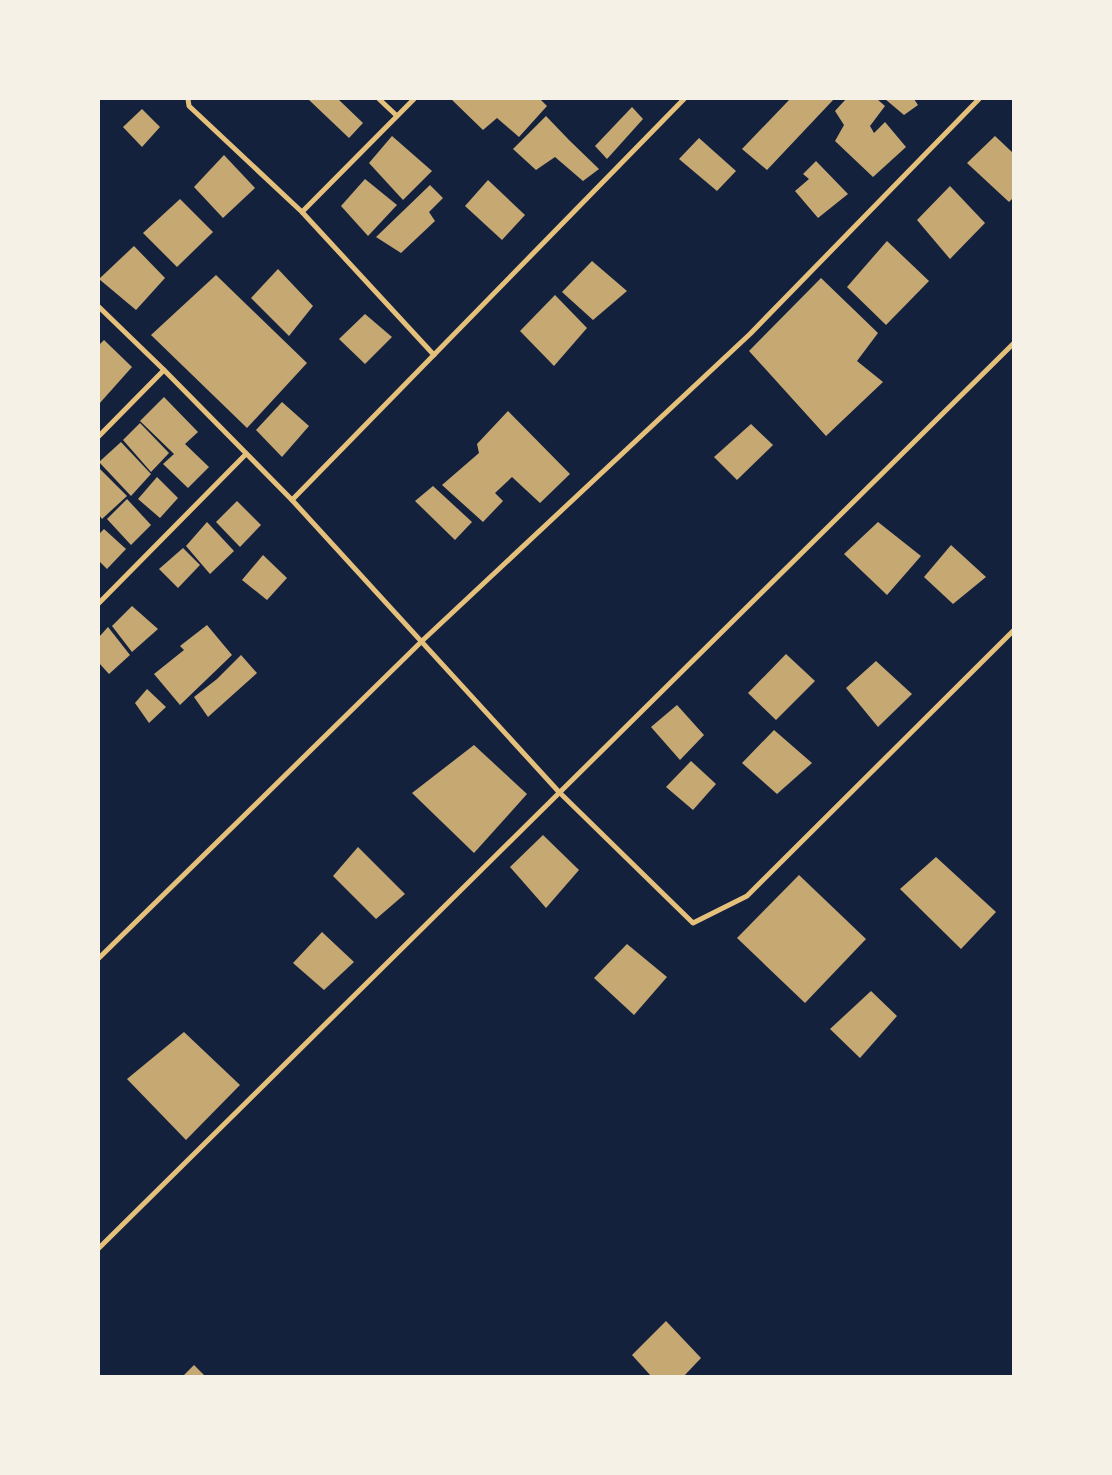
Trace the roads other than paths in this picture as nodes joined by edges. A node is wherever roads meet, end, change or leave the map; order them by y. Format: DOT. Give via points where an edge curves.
graph roads {
  1 [pos="188,99"];
  2 [pos="379,99"];
  3 [pos="414,99"];
  4 [pos="684,99"];
  5 [pos="980,99"];
  6 [pos="397,116"];
  7 [pos="302,212"];
  8 [pos="99,307"];
  9 [pos="1013,344"];
  10 [pos="434,354"];
  11 [pos="164,370"];
  12 [pos="99,436"];
  13 [pos="246,454"];
  14 [pos="292,500"];
  15 [pos="99,603"];
  16 [pos="1013,631"];
  17 [pos="422,641"];
  18 [pos="559,792"];
  19 [pos="99,958"];
  20 [pos="99,1248"];
  1 -- 7 [label="street" via="189,106"];
  2 -- 6 [label="street"];
  3 -- 6 [label="street"];
  4 -- 10 [label="street"];
  5 -- 17 [label="street" via="750,334"];
  6 -- 7 [label="street"];
  7 -- 10 [label="street"];
  8 -- 11 [label="street"];
  9 -- 18 [label="street"];
  10 -- 14 [label="street"];
  11 -- 12 [label="street"];
  11 -- 13 [label="street"];
  13 -- 14 [label="street"];
  13 -- 15 [label="street"];
  14 -- 17 [label="street"];
  16 -- 18 [label="street" via="747,896 693,923"];
  17 -- 18 [label="street"];
  17 -- 19 [label="street"];
  18 -- 20 [label="street"];
}
